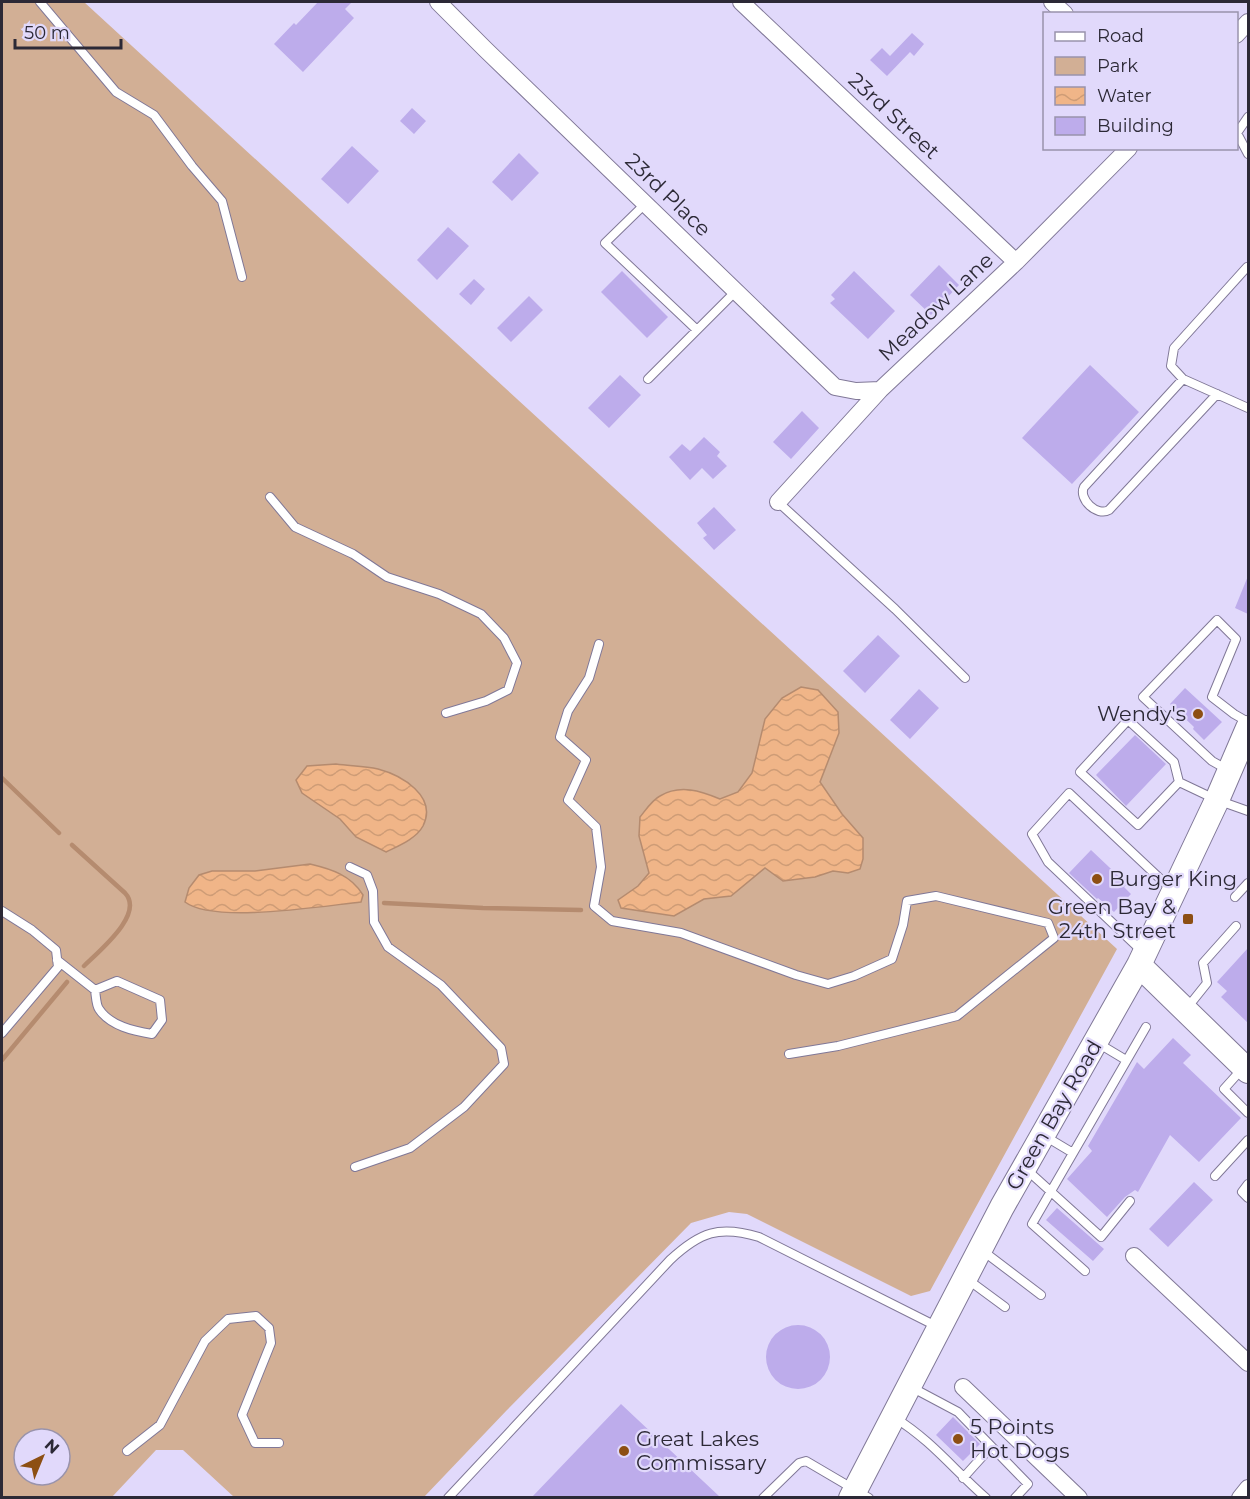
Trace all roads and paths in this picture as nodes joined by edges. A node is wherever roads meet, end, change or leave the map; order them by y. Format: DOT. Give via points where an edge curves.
graph roads {
  1 [pos="40,2"];
  2 [pos="438,2"];
  3 [pos="741,2"];
  4 [pos="1248,117"];
  5 [pos="1238,132"];
  6 [pos="1238,135"];
  7 [pos="1127,150"];
  8 [pos="1248,154"];
  9 [pos="645,204"];
  10 [pos="1016,262"];
  11 [pos="1247,267"];
  12 [pos="242,277"];
  13 [pos="736,291"];
  14 [pos="697,330"];
  15 [pos="648,379"];
  16 [pos="1183,379"];
  17 [pos="880,390"];
  18 [pos="1217,394"];
  19 [pos="1248,408"];
  20 [pos="270,497"];
  21 [pos="778,502"];
  22 [pos="599,644"];
  23 [pos="965,678"];
  24 [pos="446,713"];
  25 [pos="1248,722"];
  26 [pos="1248,728"];
  27 [pos="1229,771"];
  28 [pos="1179,782"];
  29 [pos="1217,800"];
  30 [pos="1248,811"];
  31 [pos="350,867"];
  32 [pos="1248,883"];
  33 [pos="1174,891"];
  34 [pos="1235,897"];
  35 [pos="2,911"];
  36 [pos="1236,927"];
  37 [pos="57,960"];
  38 [pos="1142,960"];
  39 [pos="95,990"];
  40 [pos="1186,1010"];
  41 [pos="1146,1027"];
  42 [pos="2,1033"];
  43 [pos="1096,1042"];
  44 [pos="789,1054"];
  45 [pos="1126,1060"];
  46 [pos="1247,1066"];
  47 [pos="1248,1113"];
  48 [pos="1043,1135"];
  49 [pos="1248,1140"];
  50 [pos="1073,1153"];
  51 [pos="355,1167"];
  52 [pos="1024,1167"];
  53 [pos="1215,1176"];
  54 [pos="1248,1184"];
  55 [pos="1051,1191"];
  56 [pos="1248,1198"];
  57 [pos="1130,1201"];
  58 [pos="980,1249"];
  59 [pos="1134,1256"];
  60 [pos="1085,1271"];
  61 [pos="965,1277"];
  62 [pos="1041,1294"];
  63 [pos="1005,1307"];
  64 [pos="939,1327"];
  65 [pos="1248,1363"];
  66 [pos="908,1385"];
  67 [pos="963,1387"];
  68 [pos="892,1416"];
  69 [pos="279,1443"];
  70 [pos="991,1447"];
  71 [pos="127,1451"];
  72 [pos="963,1478"];
  73 [pos="1248,1488"];
  74 [pos="859,1495"];
  75 [pos="448,1497"];
  76 [pos="764,1497"];
  77 [pos="986,1497"];
  78 [pos="1015,1497"];
  79 [pos="1079,1497"];
  80 [pos="1240,1497"];
  1 -- 12 [label="lane" via="116,92 154,115 222,201"];
  2 -- 9 [label="street, 23rd Place"];
  3 -- 10 [label="street, 23rd Street"];
  4 -- 5 [label="lane"];
  6 -- 8 [label="lane"];
  7 -- 10 [label="street, Meadow Lane"];
  9 -- 13 [label="street, 23rd Place"];
  9 -- 14 [label="lane" via="605,243"];
  10 -- 17 [label="street, Meadow Lane"];
  11 -- 16 [label="lane" via="1173,348 1172,366"];
  13 -- 14 [label="lane"];
  13 -- 17 [label="street, 23rd Place" via="836,387"];
  14 -- 15 [label="lane"];
  16 -- 18 [label="lane"];
  16 -- 18 [label="lane" via="1084,487 1083,497 1099,512 1109,510"];
  17 -- 21 [label="street, Meadow Lane"];
  18 -- 19 [label="lane"];
  20 -- 24 [label="lane" via="295,527 353,554 387,577 439,594 481,614 504,638 517,663 508,690"];
  21 -- 23 [label="lane"];
  22 -- 44 [label="lane" via="589,678 568,711 560,737 586,760 568,800 596,827 601,867 594,906 612,921 681,933 828,984 892,959 907,901 936,896 1048,923 1054,938 957,1016 838,1046"];
  25 -- 27 [label="lane" via="1212,697 1236,639 1217,620 1143,697 1212,761"];
  26 -- 27 [label="main road, Green Bay Road"];
  27 -- 29 [label="main road, Green Bay Road"];
  28 -- 28 [label="lane" via="1174,762 1128,720 1080,772 1138,825"];
  28 -- 29 [label="lane"];
  29 -- 30 [label="lane"];
  29 -- 33 [label="main road, Green Bay Road"];
  31 -- 51 [label="lane" via="367,875 373,891 374,922 388,947 441,985 501,1048 504,1064 464,1107 410,1148"];
  32 -- 34 [label="lane"];
  33 -- 38 [label="main road, Green Bay Road"];
  33 -- 38 [label="lane" via="1069,794 1032,834 1048,862"];
  35 -- 37 [label="lane" via="56,950"];
  36 -- 40 [label="lane" via="1203,963 1207,984"];
  37 -- 39 [label="lane"];
  37 -- 42 [label="lane" via="58,968"];
  38 -- 40 [label="main road"];
  38 -- 43 [label="main road, Green Bay Road"];
  39 -- 39 [label="lane" via="117,981 160,1000 162,1020 152,1034 132,1031 110,1020 98,1008"];
  40 -- 46 [label="main road"];
  41 -- 45 [label="lane"];
  43 -- 45 [label="lane"];
  43 -- 48 [label="main road, Green Bay Road"];
  45 -- 50 [label="lane"];
  46 -- 47 [label="lane" via="1224,1089"];
  48 -- 50 [label="lane"];
  48 -- 52 [label="main road, Green Bay Road"];
  49 -- 53 [label="lane"];
  50 -- 55 [label="lane"];
  52 -- 55 [label="lane"];
  52 -- 58 [label="main road, Green Bay Road"];
  54 -- 56 [label="lane" via="1242,1192"];
  55 -- 57 [label="lane" via="1101,1237"];
  55 -- 60 [label="lane" via="1032,1224"];
  58 -- 61 [label="main road, Green Bay Road"];
  58 -- 62 [label="lane"];
  59 -- 65 [label="street"];
  61 -- 63 [label="lane"];
  61 -- 64 [label="main road, Green Bay Road"];
  64 -- 66 [label="main road, Green Bay Road"];
  64 -- 75 [label="lane" via="759,1237 733,1232 704,1235 670,1260"];
  66 -- 68 [label="main road, Green Bay Road"];
  66 -- 70 [label="lane" via="958,1412"];
  67 -- 79 [label="street"];
  68 -- 72 [label="lane" via="923,1436"];
  68 -- 74 [label="main road, Green Bay Road"];
  69 -- 71 [label="lane" via="255,1443 242,1415 271,1342 269,1328 256,1316 228,1319 205,1341 160,1425"];
  70 -- 72 [label="lane"];
  70 -- 78 [label="lane" via="1028,1484"];
  72 -- 77 [label="lane"];
  73 -- 80 [label="street"];
  74 -- 76 [label="lane" via="806,1461 799,1463"];
}
